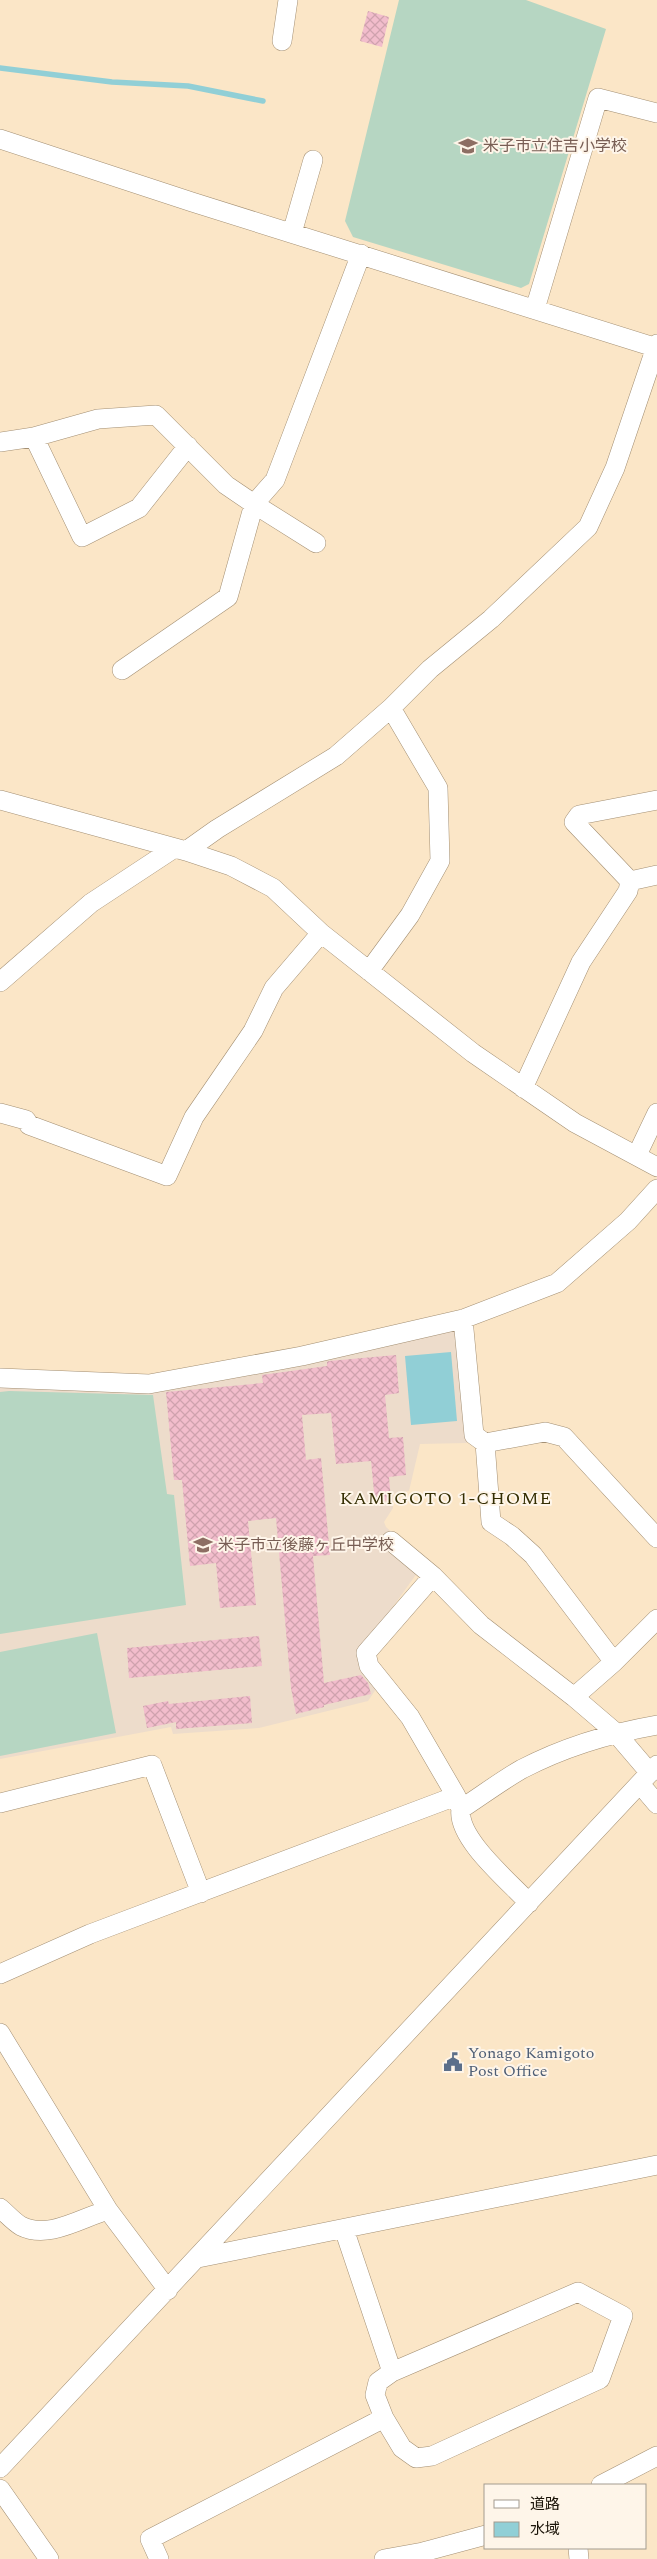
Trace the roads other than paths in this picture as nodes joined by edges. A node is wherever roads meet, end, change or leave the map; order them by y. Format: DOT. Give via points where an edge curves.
graph roads {
  1 [pos="288,0"];
  2 [pos="282,41"];
  3 [pos="657,112"];
  4 [pos="0,139"];
  5 [pos="313,160"];
  6 [pos="292,233"];
  7 [pos="360,254"];
  8 [pos="535,309"];
  9 [pos="657,346"];
  10 [pos="34,437"];
  11 [pos="0,442"];
  12 [pos="188,446"];
  13 [pos="254,504"];
  14 [pos="316,543"];
  15 [pos="122,670"];
  16 [pos="391,708"];
  17 [pos="0,800"];
  18 [pos="657,800"];
  19 [pos="180,850"];
  20 [pos="657,874"];
  21 [pos="630,881"];
  22 [pos="321,933"];
  23 [pos="369,971"];
  24 [pos="0,982"];
  25 [pos="523,1088"];
  26 [pos="0,1112"];
  27 [pos="657,1113"];
  28 [pos="637,1155"];
  29 [pos="657,1167"];
  30 [pos="657,1189"];
  31 [pos="463,1319"];
  32 [pos="0,1378"];
  33 [pos="485,1443"];
  34 [pos="657,1538"];
  35 [pos="392,1541"];
  36 [pos="433,1576"];
  37 [pos="657,1619"];
  38 [pos="614,1662"];
  39 [pos="574,1697"];
  40 [pos="657,1725"];
  41 [pos="615,1732"];
  42 [pos="649,1774"];
  43 [pos="459,1803"];
  44 [pos="0,1804"];
  45 [pos="657,1804"];
  46 [pos="200,1892"];
  47 [pos="529,1903"];
  48 [pos="0,1974"];
  49 [pos="0,2033"];
  50 [pos="657,2165"];
  51 [pos="0,2208"];
  52 [pos="108,2210"];
  53 [pos="344,2229"];
  54 [pos="198,2258"];
  55 [pos="168,2290"];
  56 [pos="392,2372"];
  57 [pos="384,2418"];
  58 [pos="657,2456"];
  59 [pos="0,2468"];
  60 [pos="603,2484"];
  61 [pos="0,2490"];
  62 [pos="484,2536"];
  63 [pos="424,2556"];
  64 [pos="49,2559"];
  65 [pos="159,2559"];
  66 [pos="384,2559"];
  1 -- 2 [label="street"];
  3 -- 8 [label="street" via="598,98"];
  4 -- 6 [label="street"];
  5 -- 6 [label="street"];
  6 -- 7 [label="street"];
  7 -- 8 [label="street"];
  7 -- 13 [label="street" via="275,480"];
  8 -- 9 [label="street"];
  9 -- 16 [label="street" via="615,468 588,527"];
  10 -- 11 [label="street"];
  10 -- 12 [label="street" via="98,419 156,415"];
  10 -- 12 [label="street" via="82,537 139,508"];
  12 -- 13 [label="street" via="226,485"];
  13 -- 14 [label="street"];
  13 -- 15 [label="street" via="228,597"];
  16 -- 19 [label="street" via="336,756"];
  16 -- 23 [label="street" via="438,788 440,861 410,915"];
  17 -- 19 [label="street"];
  18 -- 21 [label="street" via="578,815 574,822"];
  19 -- 22 [label="street" via="230,866 273,888"];
  19 -- 24 [label="street" via="91,902"];
  20 -- 21 [label="street"];
  21 -- 25 [label="street" via="628,891 581,962"];
  22 -- 23 [label="street"];
  22 -- 26 [label="street" via="274,988 253,1031 194,1117 167,1176"];
  23 -- 25 [label="street"];
  25 -- 28 [label="street" via="575,1122"];
  27 -- 28 [label="street"];
  28 -- 29 [label="street"];
  30 -- 31 [label="street" via="628,1221 557,1283"];
  31 -- 32 [label="street" via="302,1356 148,1384"];
  31 -- 33 [label="street" via="474,1435"];
  33 -- 34 [label="street" via="545,1432 564,1437"];
  33 -- 38 [label="street" via="491,1522 533,1555"];
  35 -- 36 [label="street"];
  36 -- 39 [label="street" via="481,1624"];
  36 -- 43 [label="street" via="366,1653 370,1666 410,1717 445,1773"];
  37 -- 38 [label="street"];
  38 -- 39 [label="street"];
  39 -- 41 [label="street"];
  40 -- 41 [label="street"];
  41 -- 42 [label="street"];
  41 -- 43 [label="street" via="522,1770"];
  42 -- 45 [label="street"];
  42 -- 47 [label="street"];
  43 -- 46 [label="street"];
  43 -- 47 [label="street" via="460,1818 470,1841"];
  44 -- 46 [label="street" via="152,1765"];
  46 -- 48 [label="street" via="90,1934"];
  47 -- 54 [label="street"];
  49 -- 52 [label="street"];
  50 -- 53 [label="street"];
  51 -- 52 [label="street" via="20,2226 34,2231 51,2230"];
  52 -- 55 [label="street"];
  53 -- 54 [label="street"];
  53 -- 56 [label="street"];
  54 -- 55 [label="street"];
  55 -- 59 [label="street"];
  56 -- 57 [label="street" via="378,2382 375,2395"];
  56 -- 57 [label="street" via="578,2292 623,2316 600,2379 432,2456 416,2458 402,2448"];
  57 -- 65 [label="street" via="150,2539"];
  58 -- 60 [label="street"];
  61 -- 64 [label="street"];
  62 -- 63 [label="street"];
  63 -- 66 [label="street"];
}
